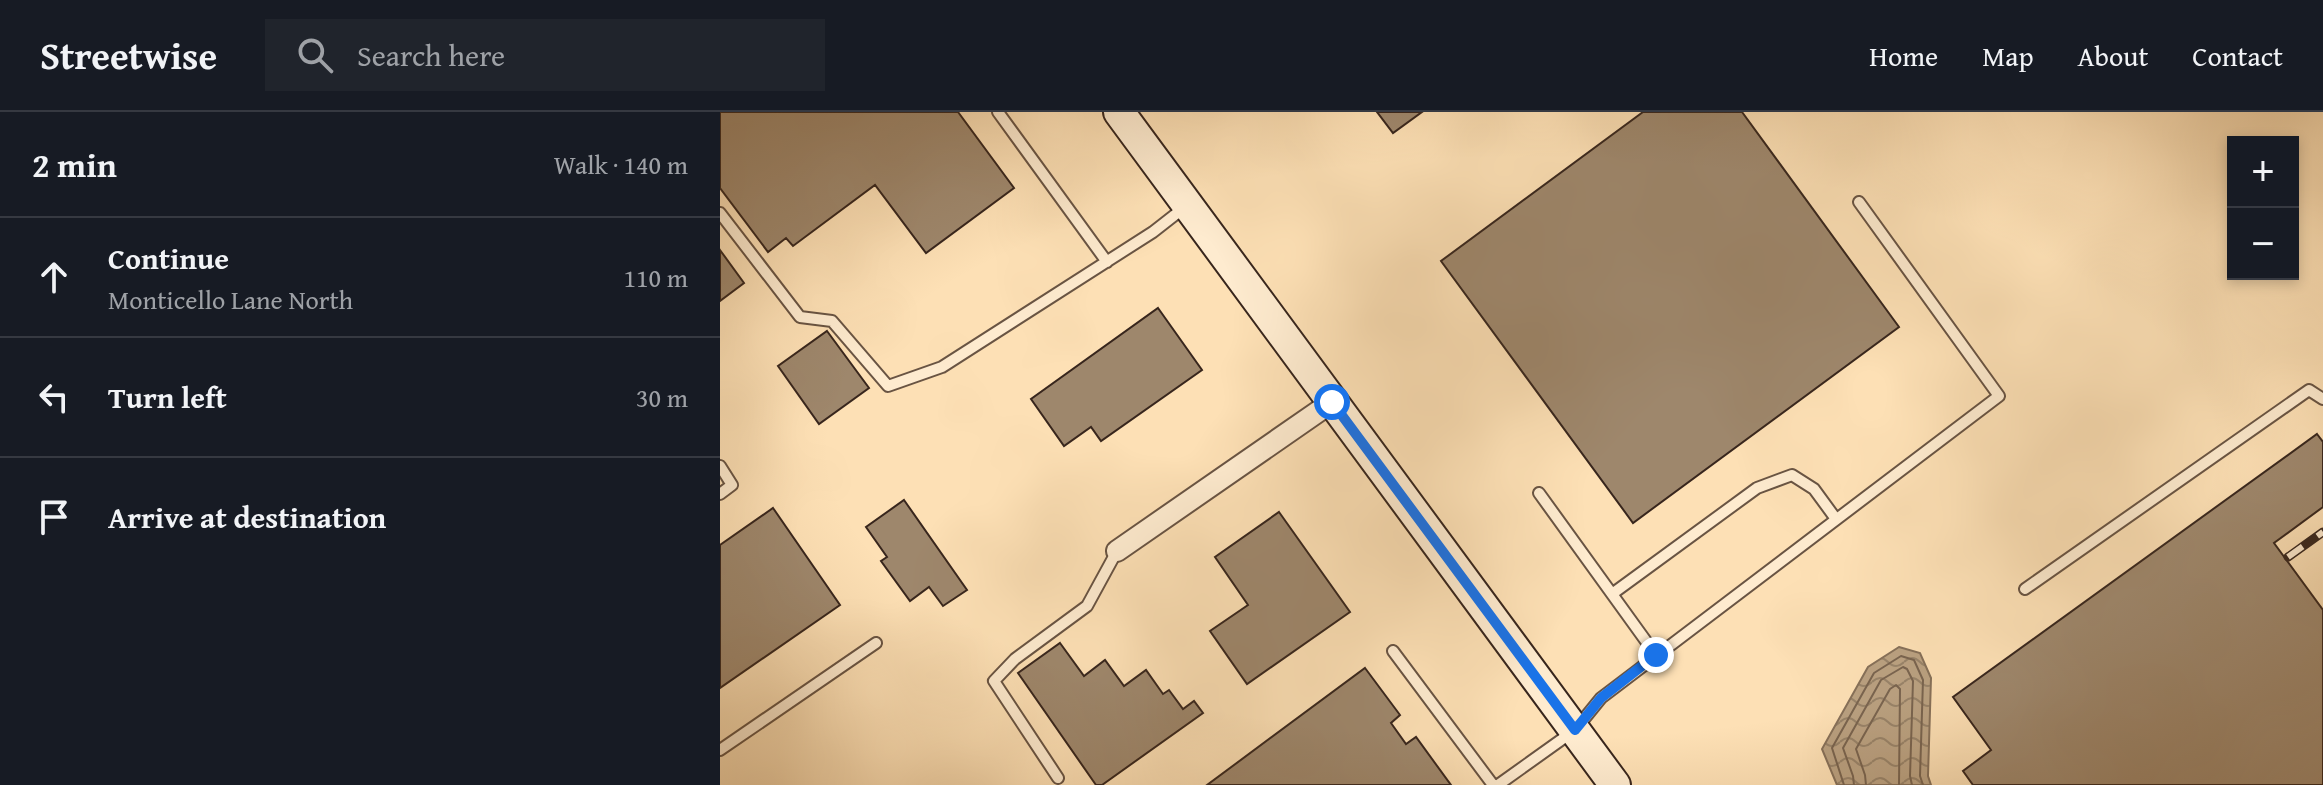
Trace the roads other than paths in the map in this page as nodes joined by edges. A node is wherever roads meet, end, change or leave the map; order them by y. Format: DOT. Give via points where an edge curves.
graph roads {
  1 [pos="998,112"];
  2 [pos="1119,112"];
  3 [pos="1859,202"];
  4 [pos="1187,205"];
  5 [pos="720,213"];
  6 [pos="1107,262"];
  7 [pos="2323,399"];
  8 [pos="1332,402"];
  9 [pos="720,466"];
  10 [pos="1539,493"];
  11 [pos="720,494"];
  12 [pos="1836,519"];
  13 [pos="1117,551"];
  14 [pos="2025,589"];
  15 [pos="1612,594"];
  16 [pos="876,643"];
  17 [pos="1393,651"];
  18 [pos="1656,655"];
  19 [pos="1575,730"];
  20 [pos="720,750"];
  21 [pos="1058,778"];
  22 [pos="1495,785"];
  23 [pos="1615,785"];
  1 -- 6 [label="lane"];
  2 -- 4 [label="street"];
  3 -- 12 [label="lane" via="1999,396"];
  4 -- 6 [label="lane"];
  4 -- 8 [label="street"];
  5 -- 6 [label="lane" via="800,317 832,321 888,386 942,367"];
  7 -- 14 [label="lane" via="2309,390"];
  8 -- 13 [label="street"];
  8 -- 19 [label="street"];
  9 -- 11 [label="lane" via="732,485"];
  10 -- 15 [label="lane"];
  12 -- 15 [label="lane" via="1814,489 1792,475 1772,481"];
  12 -- 18 [label="lane"];
  13 -- 21 [label="lane" via="1087,606 994,681"];
  15 -- 18 [label="lane"];
  16 -- 20 [label="lane"];
  17 -- 22 [label="lane"];
  18 -- 19 [label="lane" via="1601,698"];
  19 -- 22 [label="lane"];
  19 -- 23 [label="street"];
}
